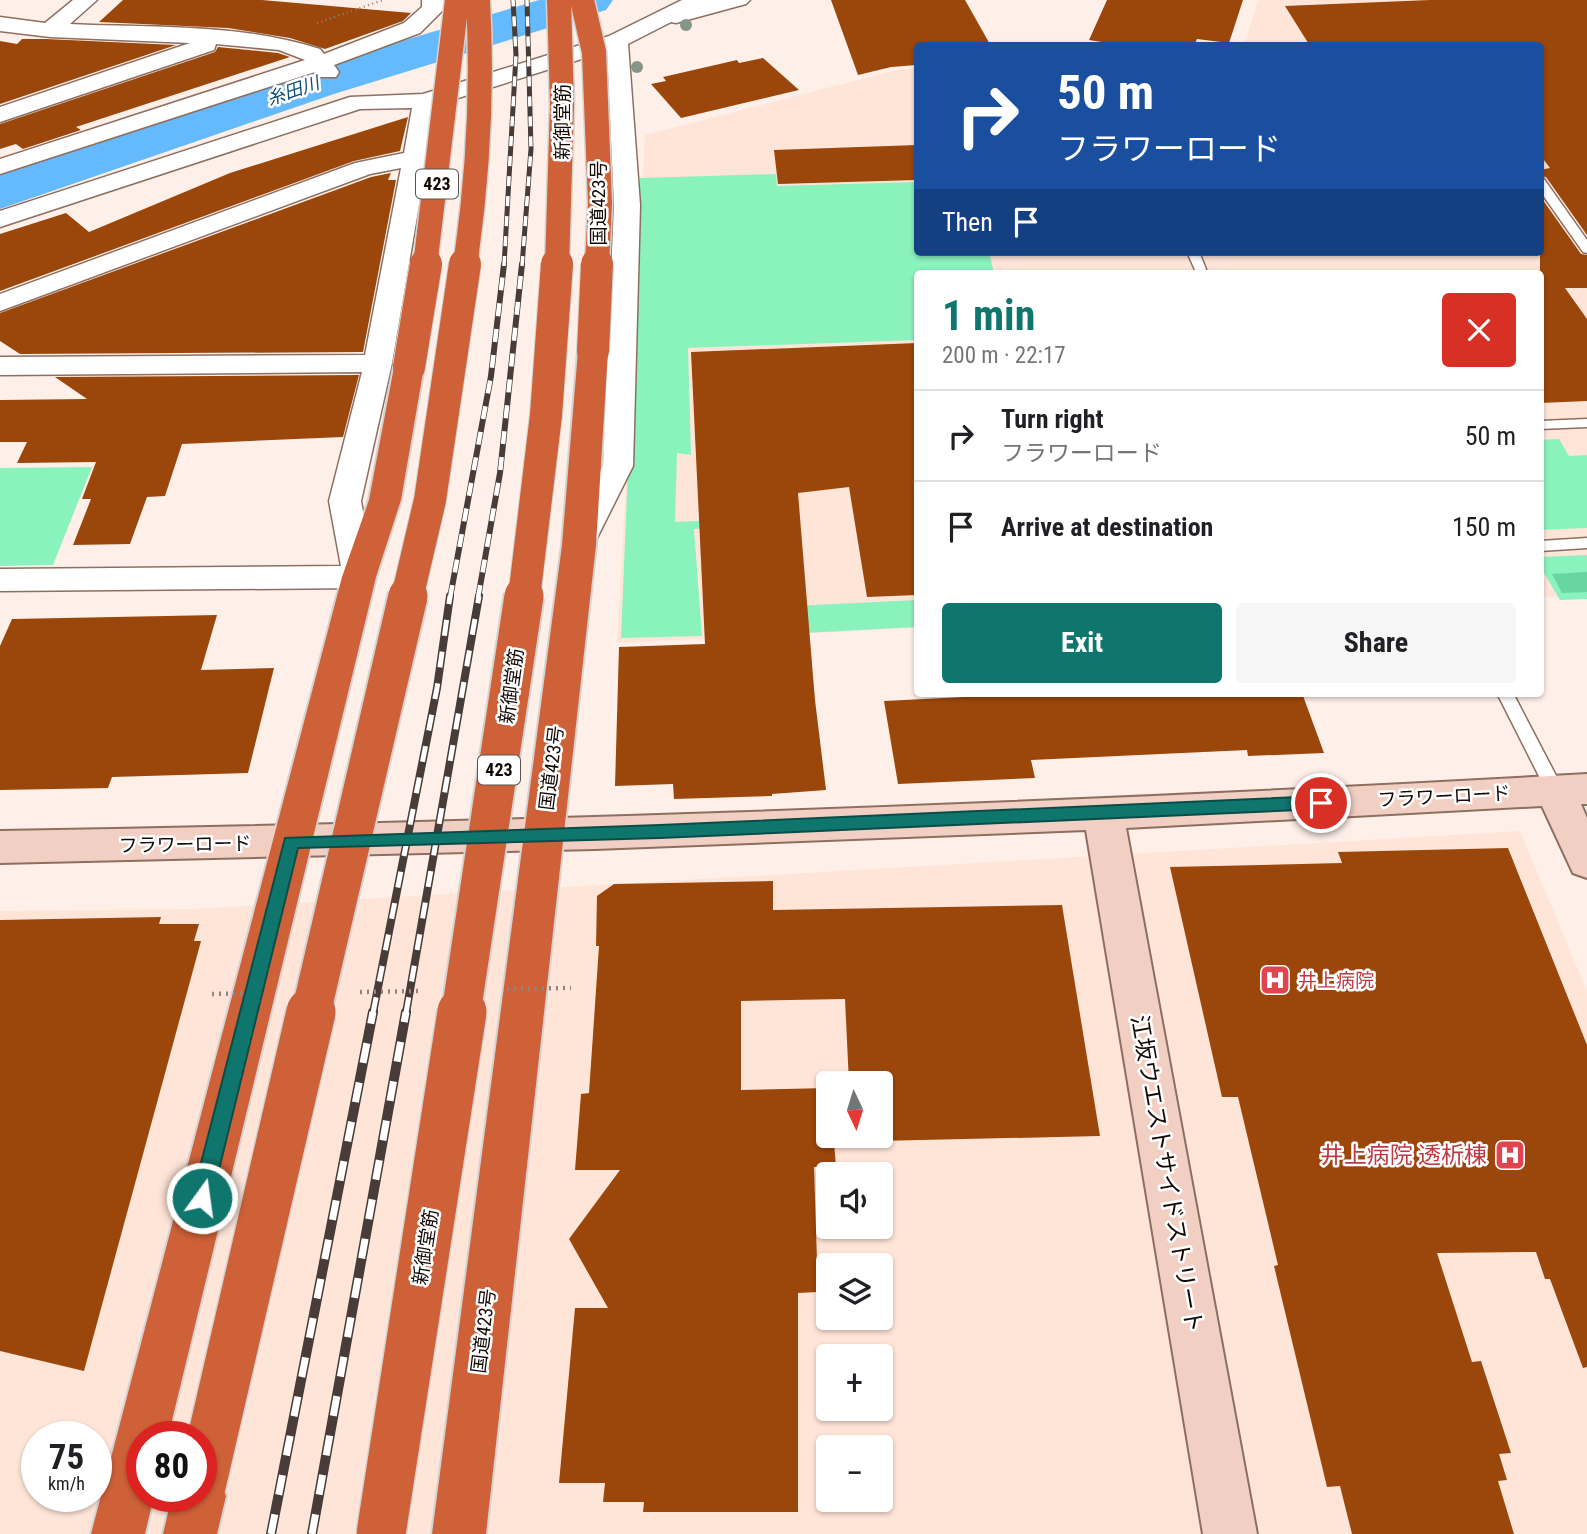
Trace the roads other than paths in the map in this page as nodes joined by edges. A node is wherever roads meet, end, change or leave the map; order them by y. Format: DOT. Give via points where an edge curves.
graph roads {
  1 [pos="86,0"];
  2 [pos="433,0"];
  3 [pos="457,0"];
  4 [pos="478,0"];
  5 [pos="559,0"];
  6 [pos="582,0"];
  7 [pos="699,0"];
  8 [pos="739,0"];
  9 [pos="664,19"];
  10 [pos="0,24"];
  11 [pos="50,30"];
  12 [pos="227,38"];
  13 [pos="617,41"];
  14 [pos="319,63"];
  15 [pos="425,101"];
  16 [pos="358,102"];
  17 [pos="0,115"];
  18 [pos="416,158"];
  19 [pos="0,167"];
  20 [pos="1544,188"];
  21 [pos="0,219"];
  22 [pos="1587,249"];
  23 [pos="1195,256"];
  24 [pos="1200,269"];
  25 [pos="0,303"];
  26 [pos="393,365"];
  27 [pos="0,366"];
  28 [pos="1587,423"];
  29 [pos="1544,425"];
  30 [pos="1587,543"];
  31 [pos="579,545"];
  32 [pos="1544,546"];
  33 [pos="359,577"];
  34 [pos="0,580"];
  35 [pos="1509,697"];
  36 [pos="1571,790"];
  37 [pos="1103,813"];
  38 [pos="543,835"];
  39 [pos="291,842"];
  40 [pos="0,847"];
  41 [pos="1587,862"];
  42 [pos="146,1421"];
  43 [pos="216,1421"];
  44 [pos="126,1502"];
  45 [pos="195,1512"];
  46 [pos="118,1534"];
  47 [pos="190,1534"];
  48 [pos="381,1534"];
  49 [pos="459,1534"];
  50 [pos="1230,1534"];
  1 -- 11 [label="street"];
  2 -- 14 [label="street" via="433,9 412,28"];
  3 -- 26 [label="highway, 423, bridge" via="433,219"];
  4 -- 43 [label="highway, 423, bridge" via="482,68 472,219 430,500"];
  5 -- 48 [label="highway, 新御堂筋 / 423, bridge" via="562,209 546,434"];
  6 -- 31 [label="highway, 国道423号, bridge" via="594,52 600,203"];
  7 -- 9 [label="street"];
  8 -- 9 [label="street"];
  9 -- 13 [label="street"];
  10 -- 11 [label="street"];
  11 -- 12 [label="street"];
  12 -- 14 [label="street" via="282,44 312,54"];
  12 -- 17 [label="street"];
  13 -- 15 [label="street"];
  13 -- 31 [label="street" via="626,205 618,466"];
  14 -- 16 [label="street"];
  14 -- 19 [label="street"];
  15 -- 16 [label="street"];
  15 -- 18 [label="street"];
  16 -- 21 [label="street"];
  18 -- 25 [label="street" via="364,169"];
  18 -- 26 [label="street"];
  20 -- 22 [label="lane"];
  23 -- 24 [label="lane"];
  26 -- 27 [label="street"];
  26 -- 33 [label="highway, 423" via="385,500"];
  28 -- 29 [label="lane"];
  30 -- 32 [label="lane"];
  31 -- 38 [label="highway, 国道423号"];
  33 -- 34 [label="street"];
  33 -- 39 [label="highway, 423"];
  35 -- 36 [label="lane"];
  36 -- 37 [label="street, フラワーロード"];
  36 -- 41 [label="street"];
  37 -- 38 [label="street, フラワーロード"];
  37 -- 50 [label="street, 江坂ウエストサイドストリート"];
  38 -- 39 [label="street, フラワーロード"];
  38 -- 49 [label="highway, 国道423号"];
  39 -- 40 [label="street, フラワーロード"];
  39 -- 42 [label="highway, 423"];
  44 -- 46 [label="highway, 423"];
  45 -- 47 [label="highway"];
}
